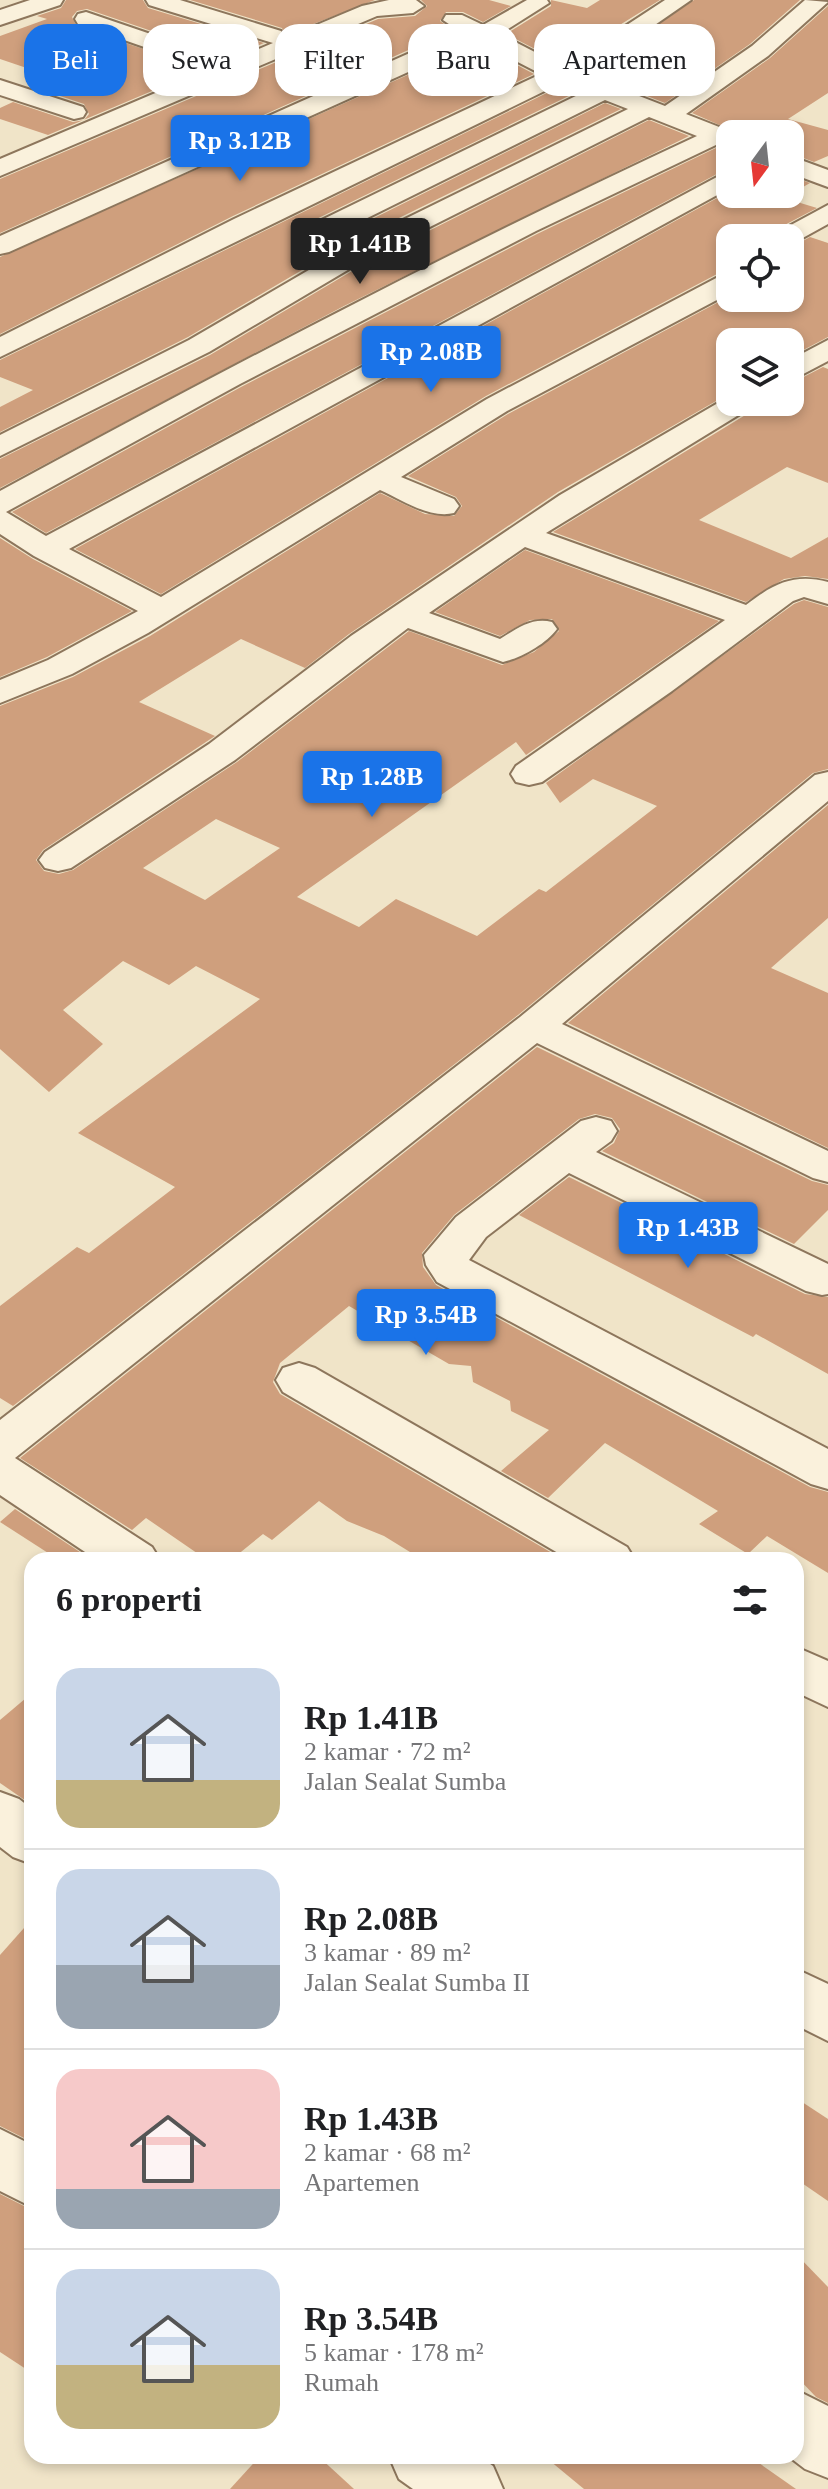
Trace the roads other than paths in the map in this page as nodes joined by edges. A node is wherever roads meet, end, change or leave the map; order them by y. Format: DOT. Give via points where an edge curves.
graph roads {
  1 [pos="52,0"];
  2 [pos="157,0"];
  3 [pos="366,0"];
  4 [pos="680,0"];
  5 [pos="818,0"];
  6 [pos="538,3"];
  7 [pos="406,4"];
  8 [pos="0,18"];
  9 [pos="86,19"];
  10 [pos="460,24"];
  11 [pos="497,24"];
  12 [pos="644,24"];
  13 [pos="273,36"];
  14 [pos="143,39"];
  15 [pos="259,41"];
  16 [pos="408,64"];
  17 [pos="143,86"];
  18 [pos="534,86"];
  19 [pos="0,87"];
  20 [pos="594,96"];
  21 [pos="617,96"];
  22 [pos="74,112"];
  23 [pos="659,112"];
  24 [pos="44,124"];
  25 [pos="716,135"];
  26 [pos="716,142"];
  27 [pos="828,150"];
  28 [pos="804,161"];
  29 [pos="0,168"];
  30 [pos="804,170"];
  31 [pos="828,179"];
  32 [pos="716,185"];
  33 [pos="828,213"];
  34 [pos="804,228"];
  35 [pos="312,235"];
  36 [pos="0,246"];
  37 [pos="716,289"];
  38 [pos="0,348"];
  39 [pos="828,349"];
  40 [pos="804,364"];
  41 [pos="716,416"];
  42 [pos="0,447"];
  43 [pos="378,478"];
  44 [pos="0,504"];
  45 [pos="443,506"];
  46 [pos="0,520"];
  47 [pos="523,536"];
  48 [pos="40,546"];
  49 [pos="0,556"];
  50 [pos="828,594"];
  51 [pos="162,610"];
  52 [pos="405,615"];
  53 [pos="749,617"];
  54 [pos="540,629"];
  55 [pos="0,693"];
  56 [pos="529,774"];
  57 [pos="828,783"];
  58 [pos="58,860"];
  59 [pos="534,1026"];
  60 [pos="828,1168"];
  61 [pos="822,1280"];
  62 [pos="299,1380"];
  63 [pos="0,1445"];
  64 [pos="0,1471"];
  65 [pos="828,1471"];
  66 [pos="123,1552"];
  67 [pos="596,1552"];
  68 [pos="804,1672"];
  69 [pos="828,1686"];
  70 [pos="0,1815"];
  71 [pos="24,1834"];
  72 [pos="804,1999"];
  73 [pos="828,2015"];
  74 [pos="0,2157"];
  75 [pos="24,2174"];
  76 [pos="804,2428"];
  77 [pos="828,2446"];
  78 [pos="434,2464"];
  79 [pos="470,2489"];
  1 -- 8 [label="street"];
  2 -- 13 [label="street"];
  3 -- 13 [label="street"];
  4 -- 12 [label="street"];
  5 -- 23 [label="street" via="760,51"];
  6 -- 11 [label="street"];
  7 -- 10 [label="street"];
  7 -- 29 [label="street" via="370,11"];
  9 -- 14 [label="street"];
  13 -- 15 [label="street"];
  16 -- 36 [label="street"];
  17 -- 22 [label="street"];
  18 -- 38 [label="street"];
  19 -- 22 [label="street"];
  20 -- 35 [label="street"];
  21 -- 23 [label="street"];
  22 -- 24 [label="street"];
  23 -- 25 [label="street"];
  23 -- 42 [label="street" via="359,252 199,346"];
  26 -- 44 [label="street" via="513,232"];
  27 -- 28 [label="street"];
  30 -- 31 [label="street"];
  32 -- 48 [label="street" via="236,448"];
  33 -- 34 [label="street"];
  37 -- 43 [label="street" via="497,405"];
  39 -- 40 [label="street"];
  41 -- 47 [label="street"];
  43 -- 45 [label="street"];
  43 -- 51 [label="street"];
  46 -- 48 [label="street"];
  47 -- 52 [label="street"];
  47 -- 53 [label="street"];
  48 -- 49 [label="street"];
  48 -- 51 [label="street"];
  50 -- 53 [label="street" via="797,585"];
  51 -- 55 [label="street" via="60,667"];
  52 -- 54 [label="street" via="503,652"];
  52 -- 58 [label="street" via="222,752"];
  53 -- 56 [label="street"];
  57 -- 59 [label="street"];
  59 -- 60 [label="street"];
  59 -- 63 [label="street"];
  61 -- 65 [label="street" via="581,1143 471,1227 446,1255 453,1271"];
  62 -- 67 [label="street"];
  64 -- 66 [label="street"];
  68 -- 69 [label="street"];
  70 -- 71 [label="street"];
  72 -- 73 [label="street"];
  74 -- 75 [label="street"];
  76 -- 77 [label="street"];
  78 -- 79 [label="street"];
}
